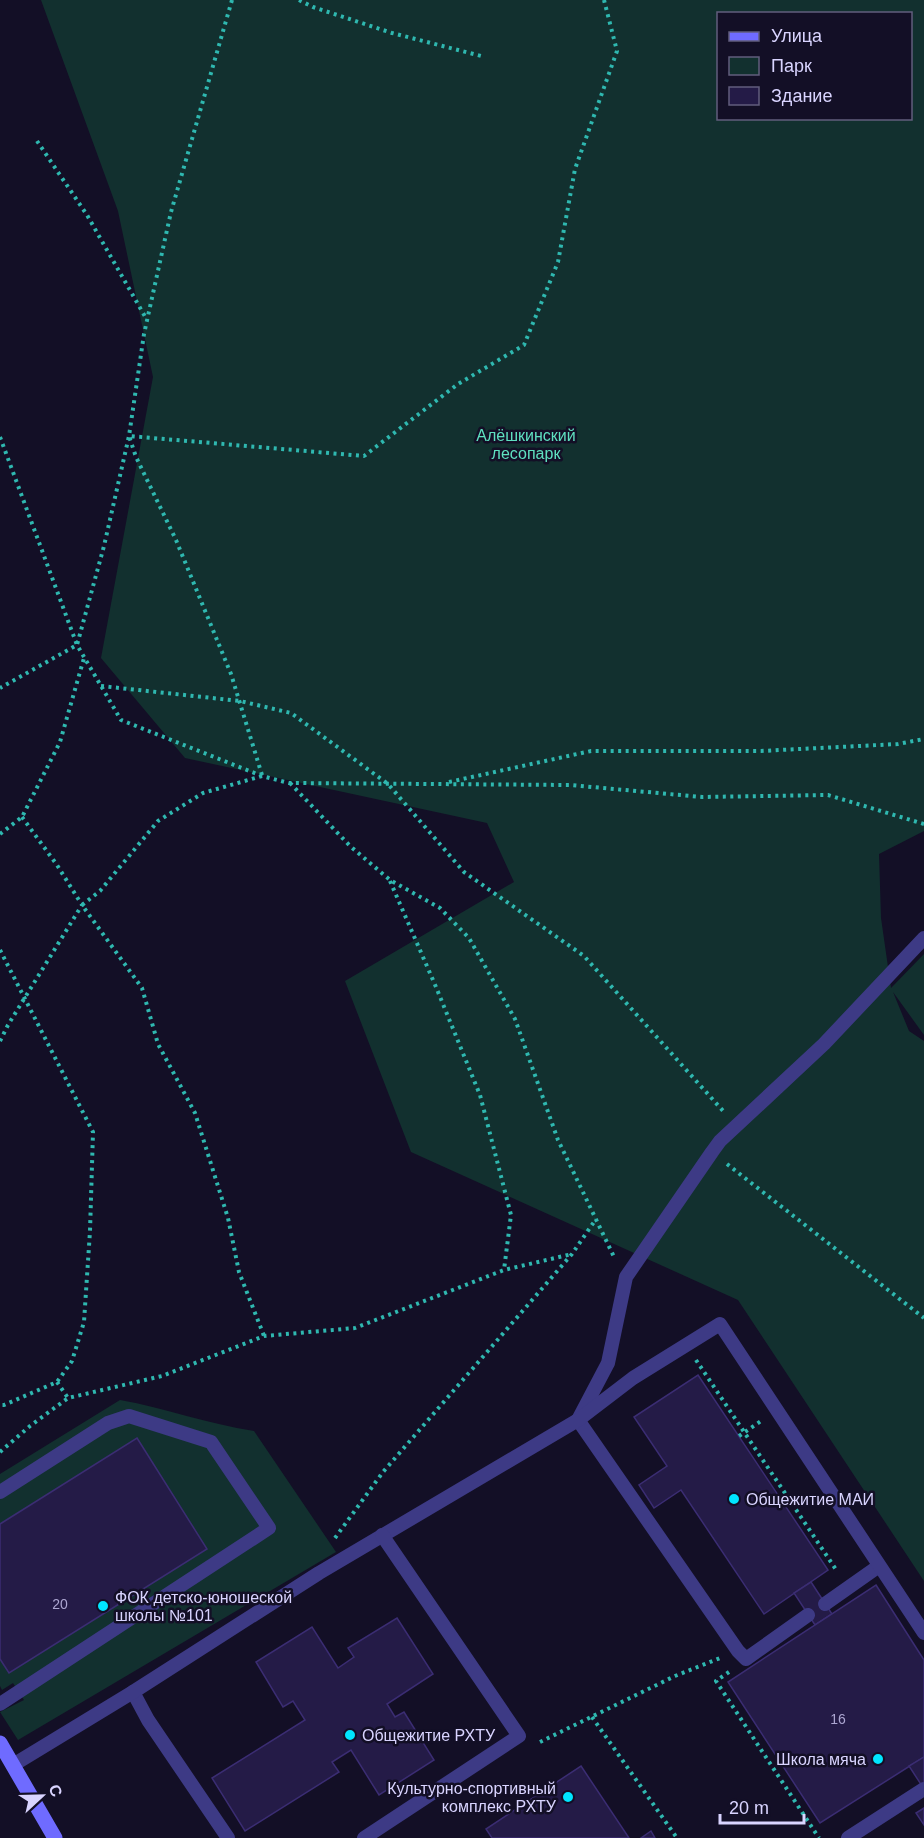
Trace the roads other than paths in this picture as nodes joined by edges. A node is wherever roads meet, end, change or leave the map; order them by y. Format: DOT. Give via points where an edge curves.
graph roads {
  1 [pos="924,938"];
  2 [pos="578,1420"];
  3 [pos="0,1492"];
  4 [pos="382,1535"];
  5 [pos="879,1566"];
  6 [pos="825,1604"];
  7 [pos="808,1615"];
  8 [pos="924,1633"];
  9 [pos="133,1692"];
  10 [pos="0,1704"];
  11 [pos="0,1743"];
  12 [pos="13,1765"];
  13 [pos="924,1789"];
  14 [pos="55,1838"];
  15 [pos="228,1838"];
  16 [pos="364,1838"];
  17 [pos="848,1838"];
  1 -- 2 [label="lane" via="824,1044 712,1152 626,1277 608,1363"];
  2 -- 4 [label="lane"];
  2 -- 5 [label="lane" via="633,1378 720,1324"];
  2 -- 7 [label="lane" via="742,1655"];
  3 -- 10 [label="lane" via="108,1423 129,1416 210,1442 269,1528"];
  4 -- 9 [label="lane"];
  4 -- 16 [label="lane" via="519,1736"];
  5 -- 6 [label="lane"];
  5 -- 8 [label="lane"];
  9 -- 12 [label="lane"];
  9 -- 15 [label="lane"];
  11 -- 12 [label="street"];
  12 -- 14 [label="street"];
  13 -- 17 [label="lane"];
}
